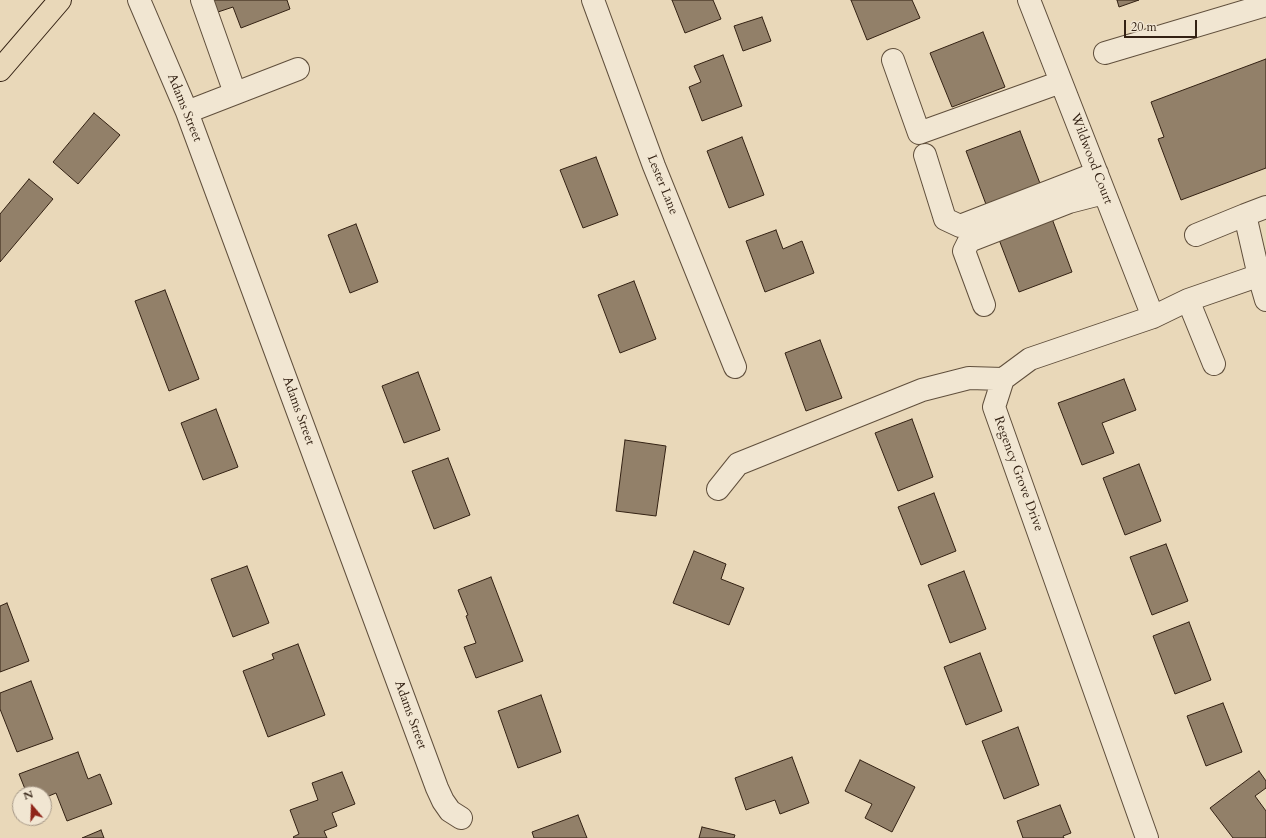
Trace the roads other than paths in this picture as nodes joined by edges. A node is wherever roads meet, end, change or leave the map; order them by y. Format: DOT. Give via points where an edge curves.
graph roads {
  1 [pos="60,0"];
  2 [pos="139,0"];
  3 [pos="202,0"];
  4 [pos="593,0"];
  5 [pos="1029,0"];
  6 [pos="1266,5"];
  7 [pos="1105,53"];
  8 [pos="893,60"];
  9 [pos="298,69"];
  10 [pos="0,70"];
  11 [pos="1061,82"];
  12 [pos="235,93"];
  13 [pos="187,112"];
  14 [pos="925,155"];
  15 [pos="1101,183"];
  16 [pos="1266,207"];
  17 [pos="1245,215"];
  18 [pos="1196,235"];
  19 [pos="1262,274"];
  20 [pos="1188,300"];
  21 [pos="1266,300"];
  22 [pos="984,305"];
  23 [pos="1153,317"];
  24 [pos="1214,364"];
  25 [pos="736,367"];
  26 [pos="1003,379"];
  27 [pos="718,489"];
  28 [pos="461,818"];
  29 [pos="1147,838"];
  1 -- 10 [label="main road"];
  2 -- 13 [label="street, Adams Street"];
  3 -- 12 [label="street"];
  4 -- 25 [label="street, Lester Lane" via="654,166"];
  5 -- 11 [label="street, Wildwood Court"];
  6 -- 7 [label="street"];
  8 -- 11 [label="street" via="920,133"];
  9 -- 12 [label="street"];
  11 -- 15 [label="street, Wildwood Court"];
  12 -- 13 [label="street"];
  13 -- 28 [label="street, Adams Street" via="437,788 450,811"];
  14 -- 15 [label="street" via="945,219 960,226"];
  15 -- 22 [label="street" via="1069,202 969,241 964,251"];
  15 -- 23 [label="street, Wildwood Court"];
  16 -- 17 [label="street"];
  17 -- 18 [label="street"];
  17 -- 19 [label="street"];
  19 -- 20 [label="street"];
  19 -- 21 [label="street"];
  20 -- 23 [label="street"];
  20 -- 24 [label="street"];
  23 -- 26 [label="street" via="1030,359"];
  26 -- 27 [label="street" via="969,378 922,390 738,464"];
  26 -- 29 [label="street, Regency Grove Drive" via="994,406"];
}
